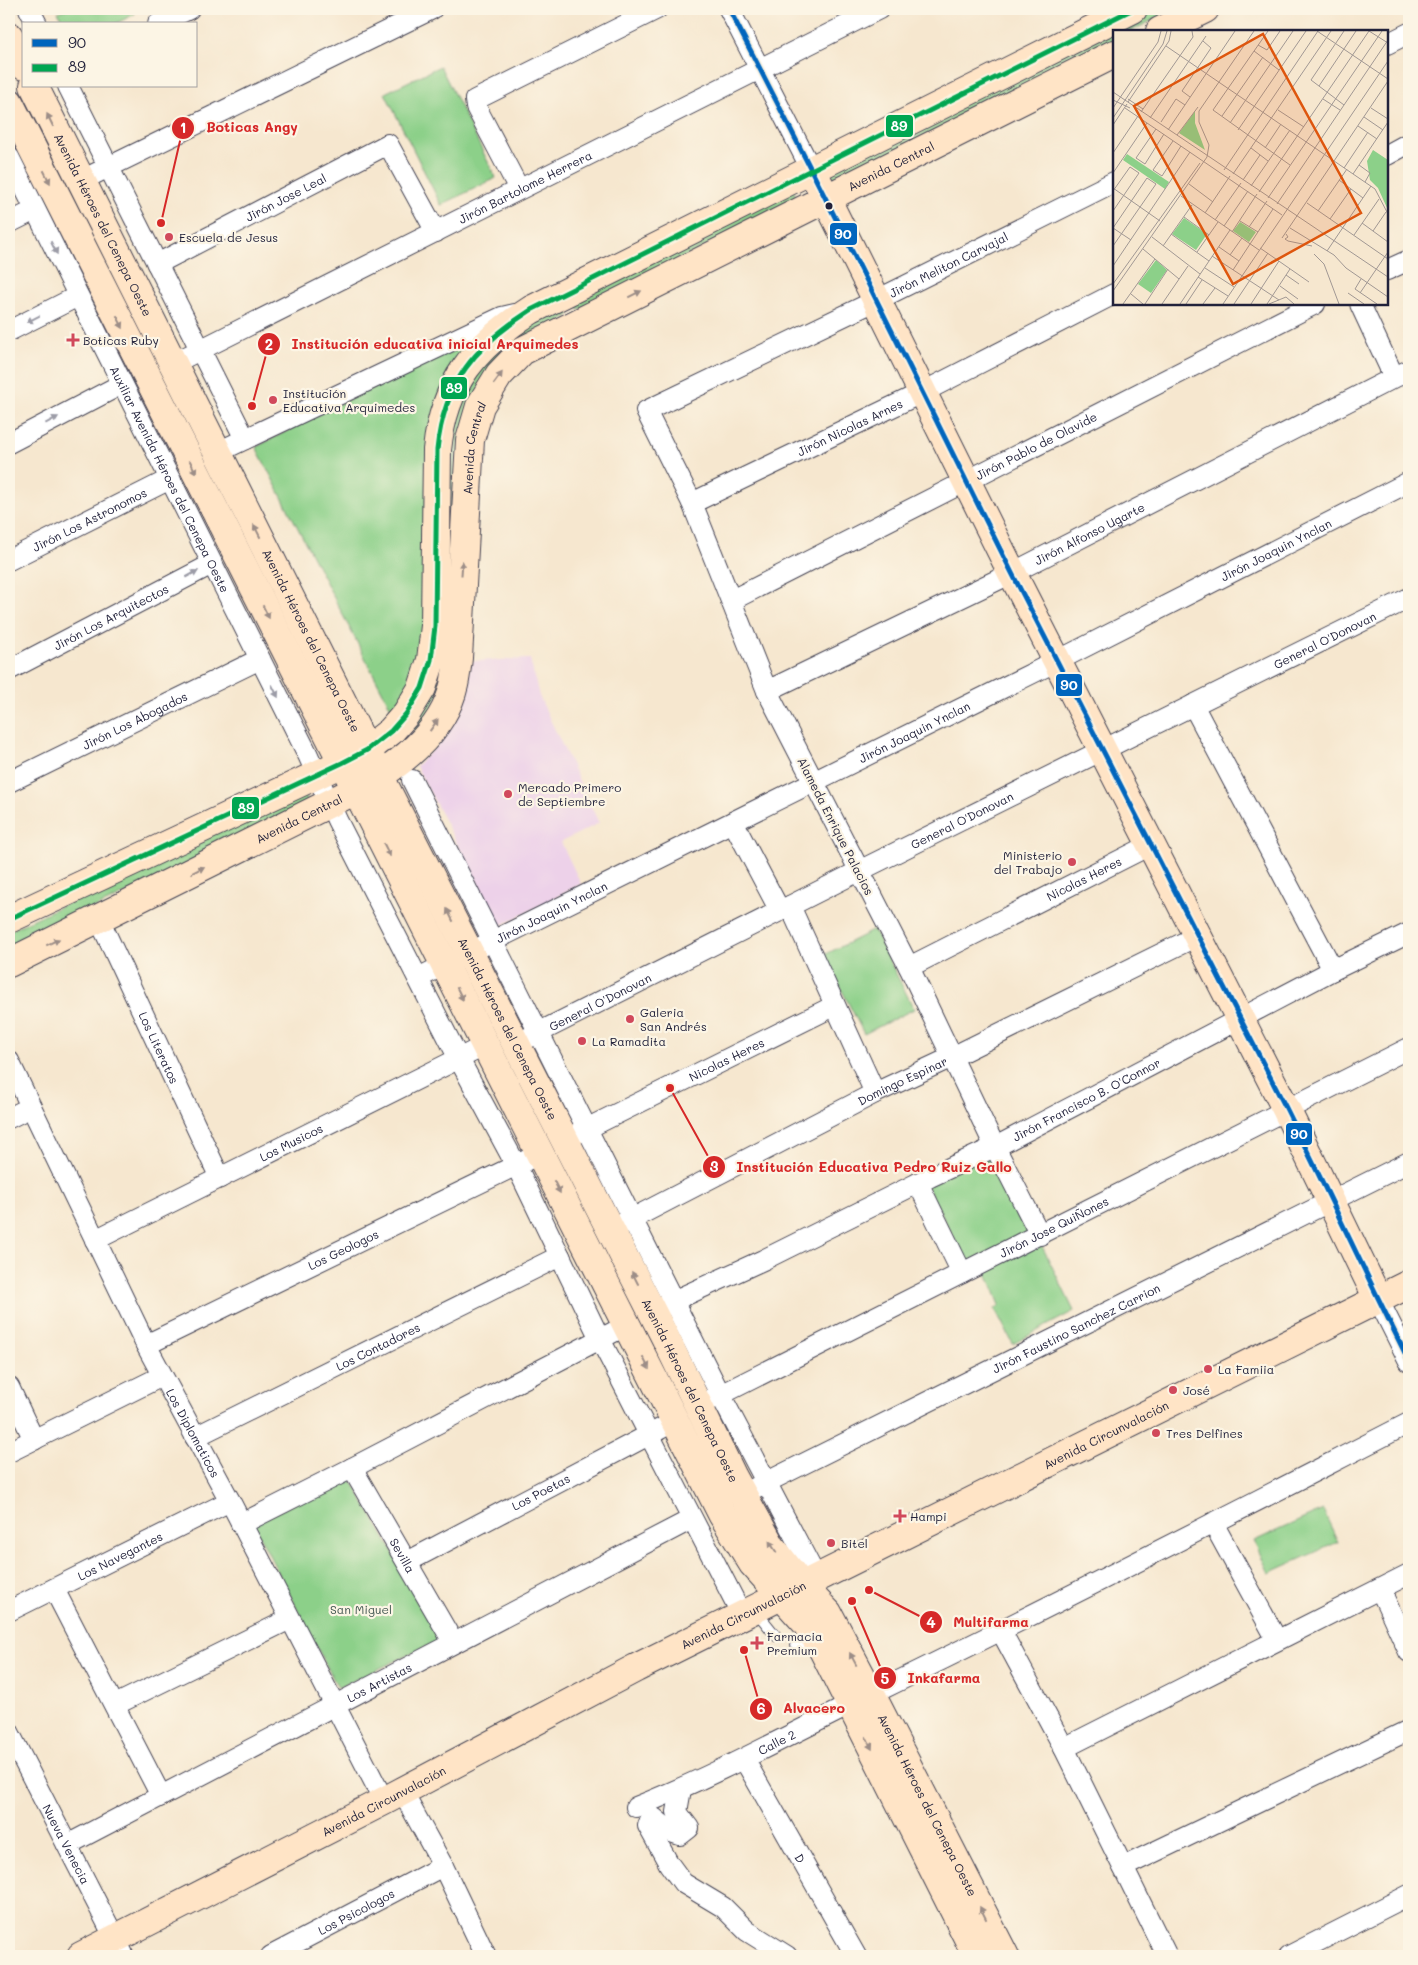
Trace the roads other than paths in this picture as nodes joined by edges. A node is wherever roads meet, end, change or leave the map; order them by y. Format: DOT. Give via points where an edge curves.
graph roads {
  1 [pos="29,9"];
  2 [pos="189,9"];
  3 [pos="432,9"];
  4 [pos="656,9"];
  5 [pos="729,9"];
  6 [pos="879,9"];
  7 [pos="1133,9"];
  8 [pos="1205,9"];
  9 [pos="36,22"];
  10 [pos="162,22"];
  11 [pos="1162,30"];
  12 [pos="1409,33"];
  13 [pos="9,36"];
  14 [pos="1388,44"];
  15 [pos="1113,55"];
  16 [pos="22,62"];
  17 [pos="760,69"];
  18 [pos="35,88"];
  19 [pos="69,88"];
  20 [pos="9,102"];
  21 [pos="1409,143"];
  22 [pos="1388,154"];
  23 [pos="9,157"];
  24 [pos="108,168"];
  25 [pos="811,169"];
  26 [pos="80,181"];
  27 [pos="1113,182"];
  28 [pos="519,189"];
  29 [pos="826,199"];
  30 [pos="35,210"];
  31 [pos="9,223"];
  32 [pos="436,232"];
  33 [pos="1409,260"];
  34 [pos="157,264"];
  35 [pos="1388,270"];
  36 [pos="1113,295"];
  37 [pos="78,296"];
  38 [pos="877,300"];
  39 [pos="1313,305"];
  40 [pos="1361,305"];
  41 [pos="531,310"];
  42 [pos="9,332"];
  43 [pos="200,350"];
  44 [pos="172,364"];
  45 [pos="1402,373"];
  46 [pos="122,384"];
  47 [pos="923,392"];
  48 [pos="646,411"];
  49 [pos="245,439"];
  50 [pos="9,443"];
  51 [pos="218,452"];
  52 [pos="170,479"];
  53 [pos="967,482"];
  54 [pos="1409,482"];
  55 [pos="692,503"];
  56 [pos="9,560"];
  57 [pos="212,564"];
  58 [pos="1012,573"];
  59 [pos="1409,598"];
  60 [pos="732,600"];
  61 [pos="260,659"];
  62 [pos="1057,661"];
  63 [pos="9,670"];
  64 [pos="767,691"];
  65 [pos="1193,705"];
  66 [pos="367,750"];
  67 [pos="1103,750"];
  68 [pos="342,763"];
  69 [pos="317,774"];
  70 [pos="380,777"];
  71 [pos="412,780"];
  72 [pos="9,782"];
  73 [pos="812,782"];
  74 [pos="356,790"];
  75 [pos="329,804"];
  76 [pos="733,822"];
  77 [pos="1152,844"];
  78 [pos="859,871"];
  79 [pos="785,908"];
  80 [pos="9,919"];
  81 [pos="99,919"];
  82 [pos="1409,933"];
  83 [pos="1196,936"];
  84 [pos="494,942"];
  85 [pos="470,953"];
  86 [pos="9,963"];
  87 [pos="445,964"];
  88 [pos="909,968"];
  89 [pos="1333,970"];
  90 [pos="418,978"];
  91 [pos="834,1006"];
  92 [pos="1240,1019"];
  93 [pos="527,1039"];
  94 [pos="486,1045"];
  95 [pos="1409,1048"];
  96 [pos="952,1057"];
  97 [pos="459,1059"];
  98 [pos="9,1061"];
  99 [pos="875,1093"];
  100 [pos="31,1107"];
  101 [pos="1286,1109"];
  102 [pos="9,1118"];
  103 [pos="576,1135"];
  104 [pos="995,1146"];
  105 [pos="540,1154"];
  106 [pos="1409,1162"];
  107 [pos="516,1165"];
  108 [pos="220,1178"];
  109 [pos="918,1183"];
  110 [pos="1332,1201"];
  111 [pos="622,1224"];
  112 [pos="1040,1234"];
  113 [pos="95,1240"];
  114 [pos="560,1256"];
  115 [pos="962,1273"];
  116 [pos="1409,1284"];
  117 [pos="1378,1299"];
  118 [pos="663,1306"];
  119 [pos="627,1325"];
  120 [pos="600,1339"];
  121 [pos="146,1345"];
  122 [pos="1409,1361"];
  123 [pos="162,1376"];
  124 [pos="9,1387"];
  125 [pos="709,1400"];
  126 [pos="675,1421"];
  127 [pos="1409,1423"];
  128 [pos="650,1434"];
  129 [pos="195,1437"];
  130 [pos="34,1440"];
  131 [pos="9,1452"];
  132 [pos="352,1468"];
  133 [pos="754,1489"];
  134 [pos="230,1501"];
  135 [pos="692,1519"];
  136 [pos="1213,1523"];
  137 [pos="241,1524"];
  138 [pos="407,1562"];
  139 [pos="1409,1574"];
  140 [pos="800,1587"];
  141 [pos="54,1589"];
  142 [pos="1380,1589"];
  143 [pos="9,1612"];
  144 [pos="748,1612"];
  145 [pos="290,1619"];
  146 [pos="1001,1631"];
  147 [pos="776,1636"];
  148 [pos="1277,1640"];
  149 [pos="453,1642"];
  150 [pos="796,1645"];
  151 [pos="823,1650"];
  152 [pos="1409,1652"];
  153 [pos="861,1700"];
  154 [pos="115,1705"];
  155 [pos="334,1706"];
  156 [pos="1409,1730"];
  157 [pos="9,1732"];
  158 [pos="1064,1748"];
  159 [pos="744,1759"];
  160 [pos="681,1789"];
  161 [pos="161,1796"];
  162 [pos="393,1796"];
  163 [pos="636,1807"];
  164 [pos="67,1845"];
  165 [pos="443,1866"];
  166 [pos="1123,1867"];
  167 [pos="1409,1895"];
  168 [pos="119,1948"];
  169 [pos="81,1956"];
  170 [pos="271,1956"];
  171 [pos="486,1956"];
  172 [pos="787,1956"];
  173 [pos="856,1956"];
  174 [pos="977,1956"];
  175 [pos="1005,1956"];
  176 [pos="1167,1956"];
  177 [pos="1289,1956"];
  1 -- 9 [label="street"];
  2 -- 10 [label="street"];
  3 -- 24 [label="street"];
  4 -- 28 [label="street" via="475,100"];
  5 -- 17 [label="street"];
  6 -- 17 [label="street, Jirón Bartolome Herrera"];
  7 -- 25 [label="main road"];
  8 -- 11 [label="main road"];
  12 -- 14 [label="street"];
  13 -- 16 [label="main road"];
  15 -- 29 [label="main road, Avenida Central"];
  17 -- 25 [label="street"];
  17 -- 28 [label="street, Jirón Bartolome Herrera"];
  26 -- 18 [label="main road, Avenida Héroes del Cenepa Oeste, one-way"];
  19 -- 24 [label="street"];
  20 -- 68 [label="main road, Avenida Héroes del Cenepa Oeste, one-way"];
  21 -- 22 [label="street"];
  23 -- 30 [label="street, Auxiliar Avenida Héroes del Cenepa Oeste"];
  24 -- 26 [label="street"];
  24 -- 34 [label="street"];
  25 -- 29 [label="main road"];
  25 -- 41 [label="main road"];
  26 -- 44 [label="main road, Avenida Héroes del Cenepa Oeste"];
  27 -- 38 [label="street, Jirón Meliton Carvajal"];
  28 -- 32 [label="street, Jirón Bartolome Herrera"];
  29 -- 38 [label="main road"];
  70 -- 29 [label="main road, Avenida Central, one-way" via="423,742 443,712 454,686 470,440 480,406 498,375 522,351"];
  30 -- 31 [label="street"];
  30 -- 37 [label="street, Auxiliar Avenida Héroes del Cenepa Oeste, one-way"];
  32 -- 34 [label="street, Jirón Jose Leal" via="388,144"];
  32 -- 43 [label="street, Jirón Bartolome Herrera"];
  33 -- 35 [label="street"];
  34 -- 43 [label="street"];
  36 -- 47 [label="street, Jirón Nicolas Arnes"];
  37 -- 42 [label="street, one-way"];
  37 -- 46 [label="street, Auxiliar Avenida Héroes del Cenepa Oeste"];
  38 -- 47 [label="main road"];
  38 -- 48 [label="street, Jirón Meliton Carvajal"];
  39 -- 53 [label="street, Jirón Pablo de Olavide"];
  40 -- 45 [label="street"];
  41 -- 49 [label="street" via="502,317"];
  41 -- 66 [label="main road" via="503,328 479,351 459,377 446,407 437,450 435,609 431,660 422,688 406,714"];
  43 -- 44 [label="street, Jirón Bartolome Herrera"];
  43 -- 49 [label="street"];
  44 -- 51 [label="main road, Avenida Héroes del Cenepa Oeste"];
  45 -- 58 [label="street, Jirón Alfonso Ugarte"];
  50 -- 46 [label="street, one-way"];
  46 -- 52 [label="street, Auxiliar Avenida Héroes del Cenepa Oeste"];
  47 -- 53 [label="main road"];
  47 -- 55 [label="street, Jirón Nicolas Arnes"];
  48 -- 55 [label="street, Alameda Enrique Palacios"];
  49 -- 51 [label="street"];
  66 -- 51 [label="main road, Avenida Héroes del Cenepa Oeste, one-way"];
  52 -- 56 [label="street, Jirón Los Astronomos"];
  52 -- 57 [label="street, Auxiliar Avenida Héroes del Cenepa Oeste"];
  53 -- 58 [label="main road"];
  53 -- 60 [label="street, Jirón Pablo de Olavide"];
  54 -- 62 [label="street, Jirón Joaquin Ynclan"];
  55 -- 60 [label="street, Alameda Enrique Palacios"];
  57 -- 61 [label="street, Auxiliar Avenida Héroes del Cenepa Oeste"];
  63 -- 57 [label="street, Jirón Los Arquitectos, one-way"];
  58 -- 62 [label="main road"];
  58 -- 64 [label="street, Jirón Alfonso Ugarte"];
  59 -- 65 [label="street, General O'Donovan"];
  60 -- 64 [label="street, Alameda Enrique Palacios"];
  61 -- 69 [label="street, Auxiliar Avenida Héroes del Cenepa Oeste, one-way"];
  61 -- 72 [label="street, Jirón Los Abogados"];
  62 -- 67 [label="main road"];
  62 -- 73 [label="street, Jirón Joaquin Ynclan"];
  64 -- 73 [label="street, Alameda Enrique Palacios"];
  65 -- 67 [label="street, General O'Donovan"];
  65 -- 89 [label="street"];
  66 -- 68 [label="main road"];
  66 -- 70 [label="main road, Avenida Héroes del Cenepa Oeste"];
  67 -- 77 [label="main road"];
  67 -- 78 [label="street, General O'Donovan"];
  68 -- 69 [label="main road"];
  68 -- 74 [label="main road, Avenida Héroes del Cenepa Oeste"];
  69 -- 75 [label="street, Auxiliar Avenida Héroes del Cenepa Oeste"];
  69 -- 80 [label="main road"];
  70 -- 74 [label="main road, Avenida Central"];
  85 -- 70 [label="main road, Avenida Héroes del Cenepa Oeste, one-way"];
  71 -- 84 [label="street"];
  73 -- 76 [label="street, Jirón Joaquin Ynclan"];
  73 -- 78 [label="street, Alameda Enrique Palacios"];
  74 -- 75 [label="main road, Avenida Central"];
  74 -- 87 [label="main road, Avenida Héroes del Cenepa Oeste, one-way"];
  81 -- 75 [label="main road, Avenida Central, one-way"];
  75 -- 90 [label="street, Auxiliar Avenida Héroes del Cenepa Oeste"];
  76 -- 79 [label="street"];
  76 -- 84 [label="street, Jirón Joaquin Ynclan"];
  77 -- 83 [label="main road"];
  77 -- 88 [label="street, Nicolas Heres"];
  78 -- 79 [label="street, General O'Donovan"];
  78 -- 88 [label="street, Alameda Enrique Palacios"];
  79 -- 91 [label="street"];
  79 -- 93 [label="street, General O'Donovan"];
  86 -- 81 [label="main road, Avenida Central, one-way"];
  81 -- 108 [label="street, Los Literatos"];
  82 -- 89 [label="street, Jirón Francisco B. O'Connor"];
  83 -- 92 [label="main road"];
  83 -- 96 [label="street, Domingo Espinar"];
  84 -- 85 [label="street, Jirón Joaquin Ynclan"];
  84 -- 93 [label="street"];
  85 -- 87 [label="street, Jirón Joaquin Ynclan"];
  85 -- 93 [label="main road, Avenida Héroes del Cenepa Oeste"];
  87 -- 90 [label="street, Jirón Joaquin Ynclan"];
  87 -- 94 [label="main road, Avenida Héroes del Cenepa Oeste, one-way"];
  88 -- 96 [label="street, Alameda Enrique Palacios"];
  89 -- 92 [label="street, Jirón Francisco B. O'Connor"];
  90 -- 97 [label="street, Auxiliar Avenida Héroes del Cenepa Oeste"];
  91 -- 99 [label="street"];
  91 -- 103 [label="street, Nicolas Heres"];
  92 -- 101 [label="main road"];
  92 -- 104 [label="street, Jirón Francisco B. O'Connor"];
  93 -- 103 [label="main road, Avenida Héroes del Cenepa Oeste"];
  94 -- 97 [label="street, Los Musicos"];
  94 -- 105 [label="main road, Avenida Héroes del Cenepa Oeste"];
  95 -- 101 [label="street, Jirón Jose QuiÑones"];
  96 -- 99 [label="street, Domingo Espinar"];
  96 -- 104 [label="street, Alameda Enrique Palacios"];
  97 -- 107 [label="street, Auxiliar Avenida Héroes del Cenepa Oeste"];
  97 -- 108 [label="street, Los Musicos"];
  98 -- 100 [label="street, Los Diplomaticos"];
  99 -- 111 [label="street, Domingo Espinar"];
  100 -- 102 [label="street"];
  100 -- 113 [label="street, Los Diplomaticos"];
  101 -- 110 [label="main road"];
  101 -- 112 [label="street, Jirón Jose QuiÑones"];
  103 -- 111 [label="main road, Avenida Héroes del Cenepa Oeste"];
  104 -- 109 [label="street, Jirón Francisco B. O'Connor"];
  104 -- 112 [label="street, Alameda Enrique Palacios"];
  105 -- 107 [label="street, Los Geologos"];
  105 -- 119 [label="main road, Avenida Héroes del Cenepa Oeste, one-way"];
  106 -- 110 [label="street, Jirón Faustino Sanchez Carrion"];
  107 -- 114 [label="street, Auxiliar Avenida Héroes del Cenepa Oeste"];
  107 -- 121 [label="street, Los Geologos"];
  108 -- 113 [label="street, Los Musicos"];
  109 -- 115 [label="street"];
  109 -- 118 [label="street, Jirón Francisco B. O'Connor"];
  110 -- 117 [label="main road"];
  110 -- 133 [label="street, Jirón Faustino Sanchez Carrion"];
  111 -- 118 [label="main road, Avenida Héroes del Cenepa Oeste"];
  112 -- 115 [label="street, Jirón Jose QuiÑones"];
  113 -- 121 [label="street, Los Diplomaticos"];
  114 -- 120 [label="street, Auxiliar Avenida Héroes del Cenepa Oeste"];
  114 -- 129 [label="street, Los Contadores"];
  115 -- 125 [label="street, Jirón Jose QuiÑones"];
  116 -- 117 [label="main road, Avenida Circunvalación"];
  117 -- 122 [label="street"];
  117 -- 140 [label="main road, Avenida Circunvalación"];
  118 -- 125 [label="main road, Avenida Héroes del Cenepa Oeste"];
  119 -- 120 [label="street"];
  119 -- 126 [label="main road, Avenida Héroes del Cenepa Oeste, one-way"];
  120 -- 128 [label="street, Auxiliar Avenida Héroes del Cenepa Oeste"];
  120 -- 132 [label="street"];
  121 -- 123 [label="street, Los Diplomaticos"];
  123 -- 129 [label="street, Los Diplomaticos"];
  123 -- 130 [label="street"];
  124 -- 130 [label="street"];
  125 -- 133 [label="main road, Avenida Héroes del Cenepa Oeste"];
  126 -- 128 [label="street, Los Poetas"];
  126 -- 140 [label="main road, Avenida Héroes del Cenepa Oeste" via="722,1514 753,1564"];
  127 -- 136 [label="street, Calle 2"];
  128 -- 135 [label="street, Auxiliar Avenida Héroes del Cenepa Oeste"];
  128 -- 138 [label="street, Los Poetas"];
  129 -- 134 [label="street, Los Diplomaticos"];
  130 -- 131 [label="street"];
  132 -- 137 [label="street"];
  132 -- 138 [label="street, Sevilla"];
  133 -- 140 [label="main road, Avenida Héroes del Cenepa Oeste" via="772,1546"];
  134 -- 137 [label="street, Los Diplomaticos"];
  134 -- 141 [label="street, Los Navegantes"];
  135 -- 144 [label="street, Auxiliar Avenida Héroes del Cenepa Oeste"];
  135 -- 149 [label="street, Los Artistas"];
  136 -- 146 [label="street, Calle 2"];
  136 -- 148 [label="street"];
  137 -- 145 [label="street, Los Diplomaticos"];
  138 -- 149 [label="street, Sevilla"];
  139 -- 142 [label="street"];
  140 -- 144 [label="main road, Avenida Circunvalación"];
  140 -- 151 [label="main road, Avenida Héroes del Cenepa Oeste" via="806,1623"];
  153 -- 140 [label="main road, Avenida Héroes del Cenepa Oeste, one-way" via="828,1613"];
  141 -- 143 [label="street, Los Navegantes"];
  141 -- 154 [label="street"];
  142 -- 148 [label="street"];
  142 -- 152 [label="street"];
  144 -- 147 [label="lane"];
  144 -- 162 [label="main road, Avenida Circunvalación"];
  145 -- 154 [label="street"];
  145 -- 155 [label="street, Los Diplomaticos"];
  146 -- 153 [label="street, Calle 2"];
  146 -- 158 [label="street"];
  148 -- 158 [label="street"];
  149 -- 155 [label="street, Los Artistas"];
  150 -- 151 [label="lane"];
  151 -- 153 [label="main road, Avenida Héroes del Cenepa Oeste"];
  153 -- 159 [label="street, Calle 2"];
  153 -- 174 [label="main road, Avenida Héroes del Cenepa Oeste, one-way"];
  175 -- 153 [label="main road, Avenida Héroes del Cenepa Oeste, one-way"];
  154 -- 161 [label="street"];
  155 -- 161 [label="street, Los Artistas"];
  155 -- 162 [label="street, Los Diplomaticos"];
  156 -- 166 [label="street"];
  157 -- 164 [label="street, Nueva Venecia"];
  158 -- 166 [label="street"];
  159 -- 160 [label="street, Calle 2"];
  159 -- 173 [label="street, D"];
  160 -- 163 [label="street, Calle 2"];
  160 -- 172 [label="street" via="677,1812 689,1828 680,1836 654,1818 648,1826 669,1864 683,1883 722,1907 747,1931"];
  161 -- 164 [label="street, Los Artistas"];
  162 -- 165 [label="street, Los Diplomaticos"];
  162 -- 168 [label="main road, Avenida Circunvalación"];
  164 -- 168 [label="street, Nueva Venecia"];
  165 -- 170 [label="street, Los Psicologos"];
  165 -- 171 [label="street, Los Diplomaticos"];
  166 -- 176 [label="street"];
  167 -- 177 [label="street"];
  168 -- 169 [label="main road, Avenida Circunvalación"];
}
